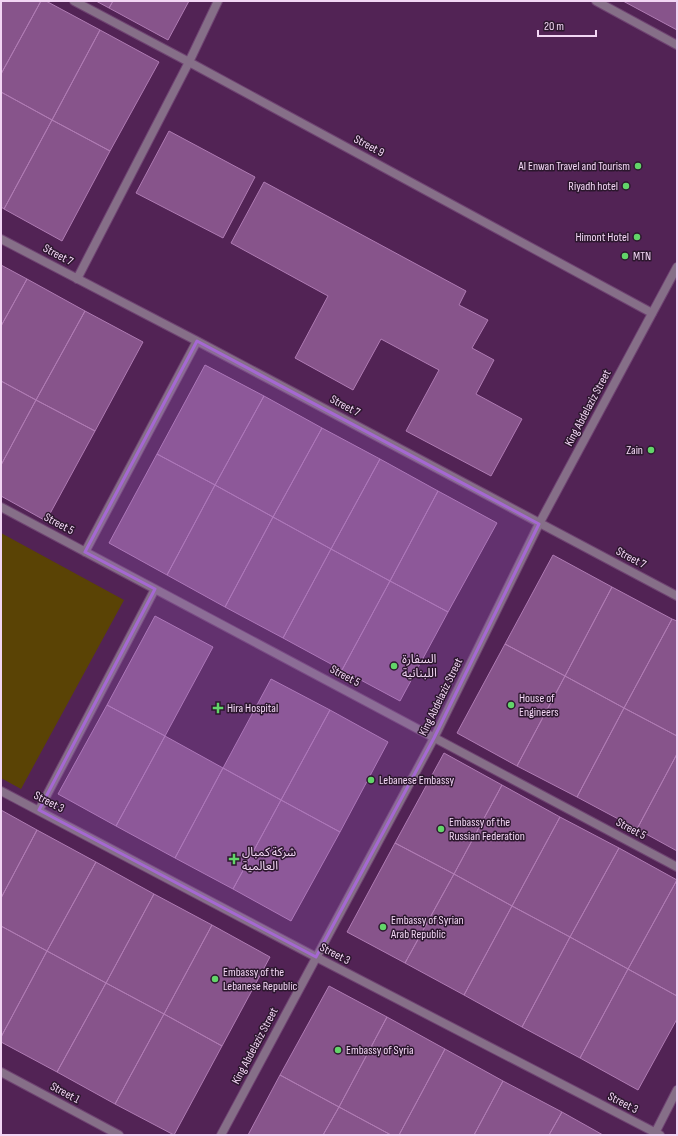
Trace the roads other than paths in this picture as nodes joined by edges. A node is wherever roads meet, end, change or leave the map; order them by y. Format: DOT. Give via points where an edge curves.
graph roads {
  1 [pos="74,1"];
  2 [pos="218,1"];
  3 [pos="596,1"];
  4 [pos="677,45"];
  5 [pos="189,62"];
  6 [pos="1,239"];
  7 [pos="677,267"];
  8 [pos="76,279"];
  9 [pos="652,313"];
  10 [pos="196,341"];
  11 [pos="1,507"];
  12 [pos="539,524"];
  13 [pos="85,552"];
  14 [pos="155,589"];
  15 [pos="677,596"];
  16 [pos="434,738"];
  17 [pos="1,791"];
  18 [pos="39,810"];
  19 [pos="677,867"];
  20 [pos="316,957"];
  21 [pos="1,1072"];
  22 [pos="677,1090"];
  23 [pos="656,1134"];
  24 [pos="118,1135"];
  25 [pos="221,1135"];
  1 -- 5 [label="street, Street 9"];
  2 -- 5 [label="street"];
  3 -- 4 [label="street"];
  5 -- 8 [label="street"];
  5 -- 9 [label="street, Street 9"];
  6 -- 8 [label="street, Street 7"];
  7 -- 9 [label="street, King Abdelaziz Street"];
  8 -- 10 [label="street, Street 7"];
  9 -- 12 [label="street, King Abdelaziz Street"];
  10 -- 12 [label="street, Street 7"];
  10 -- 13 [label="street"];
  11 -- 13 [label="street, Street 5"];
  12 -- 15 [label="street, Street 7"];
  12 -- 16 [label="street, King Abdelaziz Street"];
  13 -- 14 [label="street, Street 5"];
  14 -- 16 [label="street, Street 5"];
  14 -- 18 [label="street"];
  16 -- 19 [label="street, Street 5"];
  16 -- 20 [label="street, King Abdelaziz Street"];
  17 -- 18 [label="street, Street 3"];
  18 -- 20 [label="street, Street 3"];
  20 -- 23 [label="street, Street 3"];
  20 -- 25 [label="street, King Abdelaziz Street"];
  21 -- 24 [label="street, Street 1"];
  22 -- 23 [label="street"];
}
